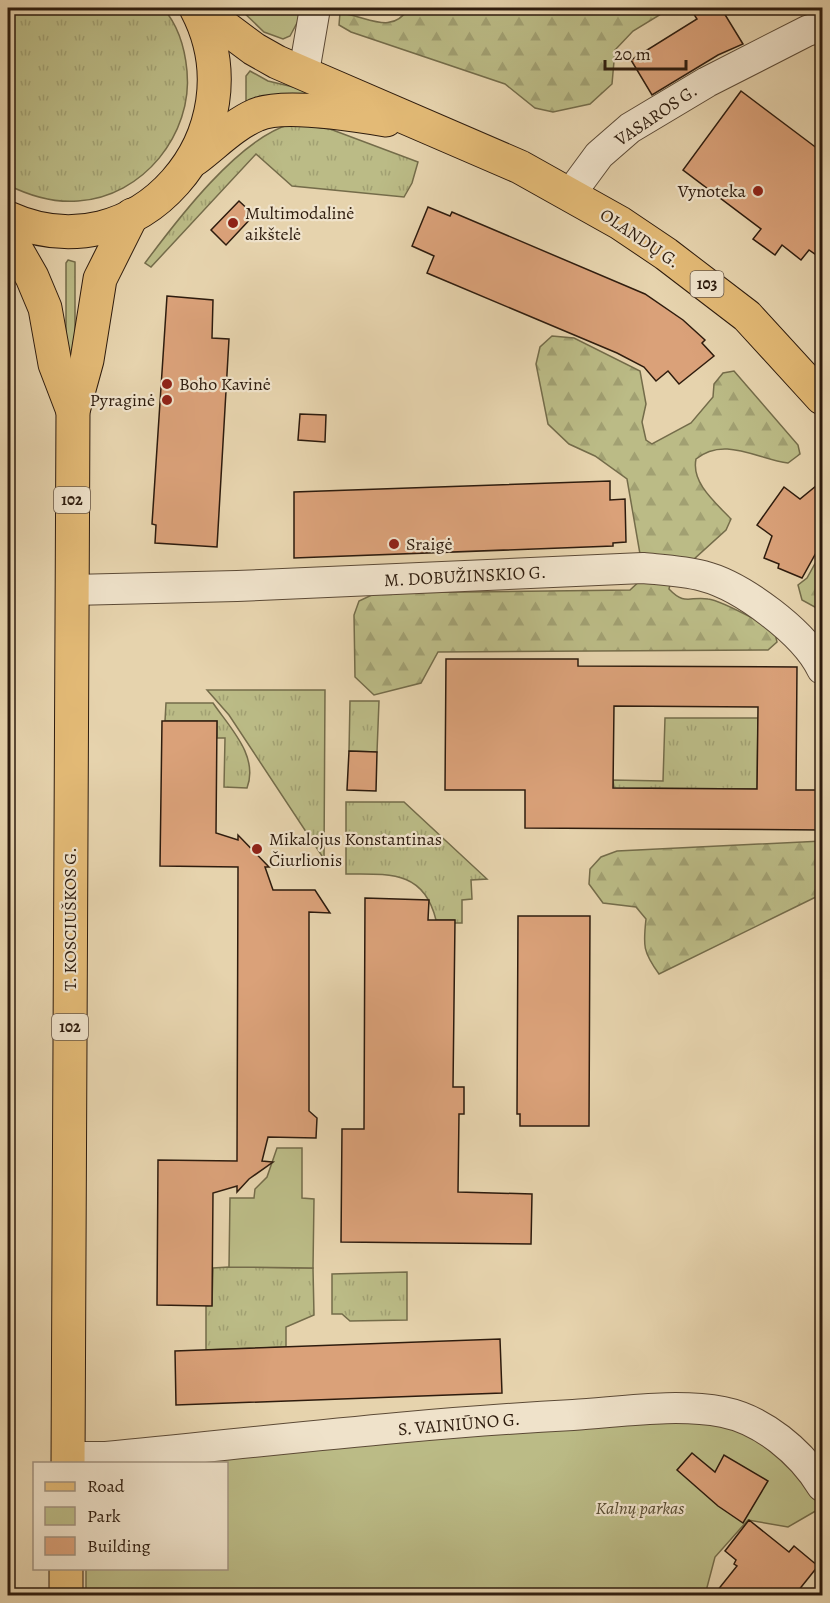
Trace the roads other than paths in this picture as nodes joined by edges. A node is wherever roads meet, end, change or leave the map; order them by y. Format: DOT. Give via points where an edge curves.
graph roads {
  1 [pos="197,8"];
  2 [pos="315,8"];
  3 [pos="822,26"];
  4 [pos="304,72"];
  5 [pos="424,127"];
  6 [pos="192,162"];
  7 [pos="571,193"];
  8 [pos="132,215"];
  9 [pos="8,218"];
  10 [pos="8,235"];
  11 [pos="822,398"];
  12 [pos="73,411"];
  13 [pos="72,590"];
  14 [pos="822,669"];
  15 [pos="68,1460"];
  16 [pos="822,1486"];
  17 [pos="66,1570"];
  18 [pos="66,1596"];
  1 -- 4 [label="main road, OLANDŲ G." via="254,49"];
  1 -- 6 [label="main road" via="210,39 216,89 204,138"];
  2 -- 4 [label="street"];
  3 -- 7 [label="street, VASAROS G." via="718,76 630,129 599,155"];
  4 -- 5 [label="main road, OLANDŲ G."];
  5 -- 6 [label="main road, OLANDŲ G." via="365,116 279,110 242,122"];
  5 -- 7 [label="main road, OLANDŲ G. / 103" via="520,166"];
  6 -- 8 [label="main road" via="168,189"];
  7 -- 11 [label="main road, OLANDŲ G. / 103" via="666,254 747,316"];
  8 -- 9 [label="main road" via="75,230 46,229"];
  8 -- 12 [label="main road, T. KOSCIUŠKOS G." via="100,279 87,360"];
  10 -- 12 [label="main road, T. KOSCIUŠKOS G." via="45,308 55,364"];
  12 -- 13 [label="main road, T. KOSCIUŠKOS G. / 102"];
  13 -- 14 [label="street, M. DOBUŽINSKIO G." via="643,568 704,576 746,596 791,629"];
  13 -- 15 [label="main road, T. KOSCIUŠKOS G. / 102"];
  15 -- 16 [label="street, S. VAINIŪNO G." via="522,1417 688,1408 723,1412 754,1422 789,1448"];
  17 -- 18 [label="main road"];
}
